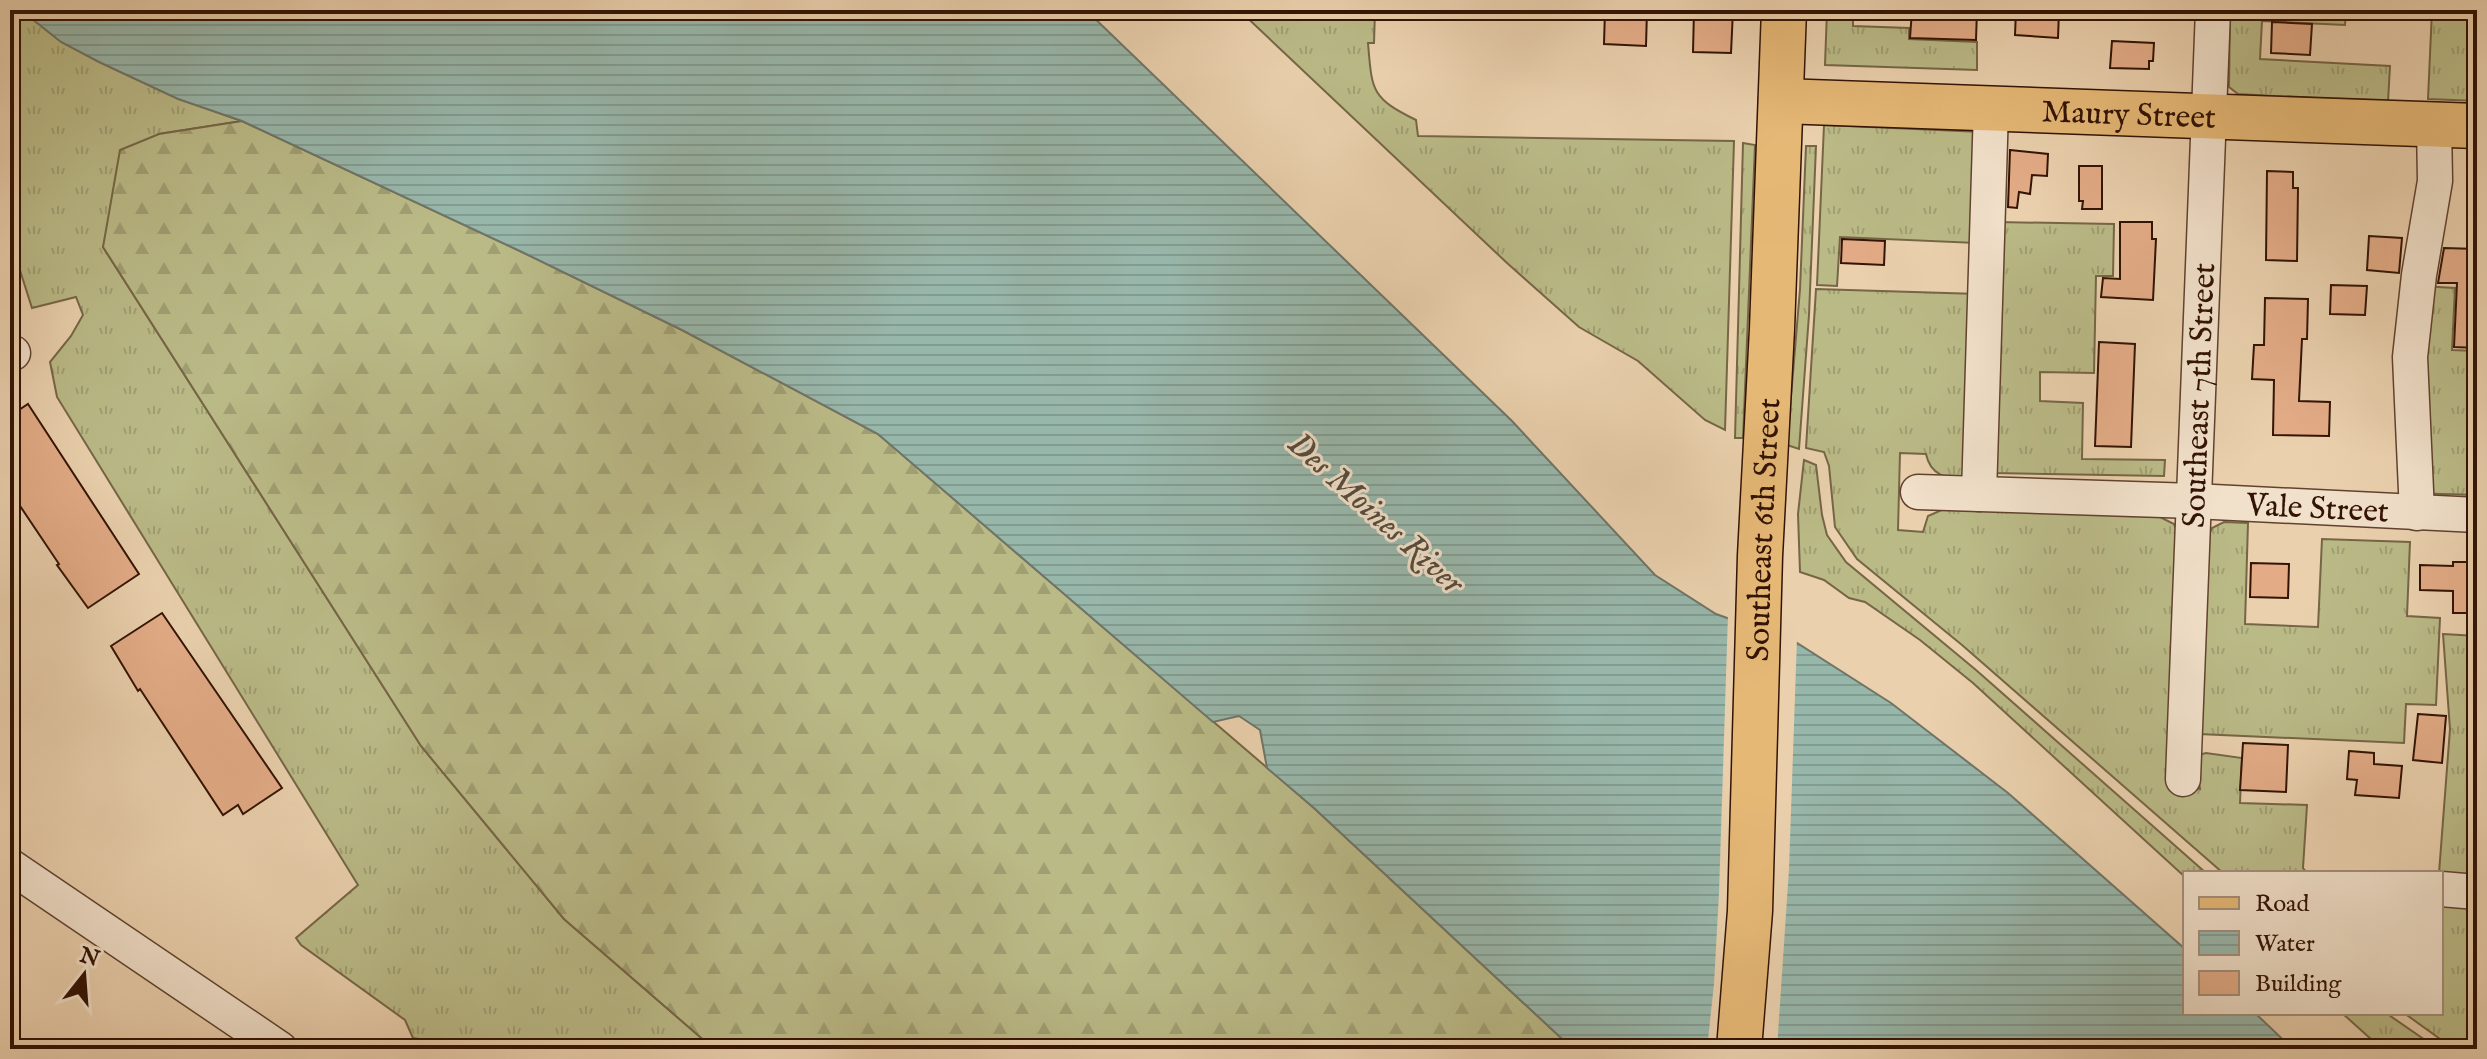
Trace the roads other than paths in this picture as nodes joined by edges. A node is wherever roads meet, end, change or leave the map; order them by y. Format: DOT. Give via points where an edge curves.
graph roads {
  1 [pos="1784,10"];
  2 [pos="2213,10"];
  3 [pos="1781,101"];
  4 [pos="1991,109"];
  5 [pos="2209,117"];
  6 [pos="2434,124"];
  7 [pos="2477,126"];
  8 [pos="1918,492"];
  9 [pos="1979,494"];
  10 [pos="2194,501"];
  11 [pos="2417,513"];
  12 [pos="2477,515"];
  13 [pos="2183,779"];
  14 [pos="10,866"];
  15 [pos="2443,889"];
  16 [pos="2477,892"];
  17 [pos="280,1049"];
  18 [pos="1739,1049"];
  1 -- 3 [label="main road, Southeast 6th Street"];
  2 -- 5 [label="street, Southeast 7th Street"];
  3 -- 4 [label="main road, Maury Street"];
  3 -- 18 [label="main road, Southeast 6th Street" via="1750,911"];
  4 -- 5 [label="main road, Maury Street"];
  4 -- 9 [label="street"];
  5 -- 6 [label="main road, Maury Street"];
  5 -- 10 [label="street, Southeast 7th Street"];
  6 -- 7 [label="main road, Maury Street"];
  6 -- 11 [label="street" via="2435,181 2410,357"];
  8 -- 9 [label="street, Vale Street"];
  9 -- 10 [label="street, Vale Street"];
  10 -- 11 [label="street, Vale Street"];
  10 -- 13 [label="street, Southeast 7th Street"];
  11 -- 12 [label="street, Vale Street"];
  14 -- 17 [label="street"];
  15 -- 16 [label="street"];
}
